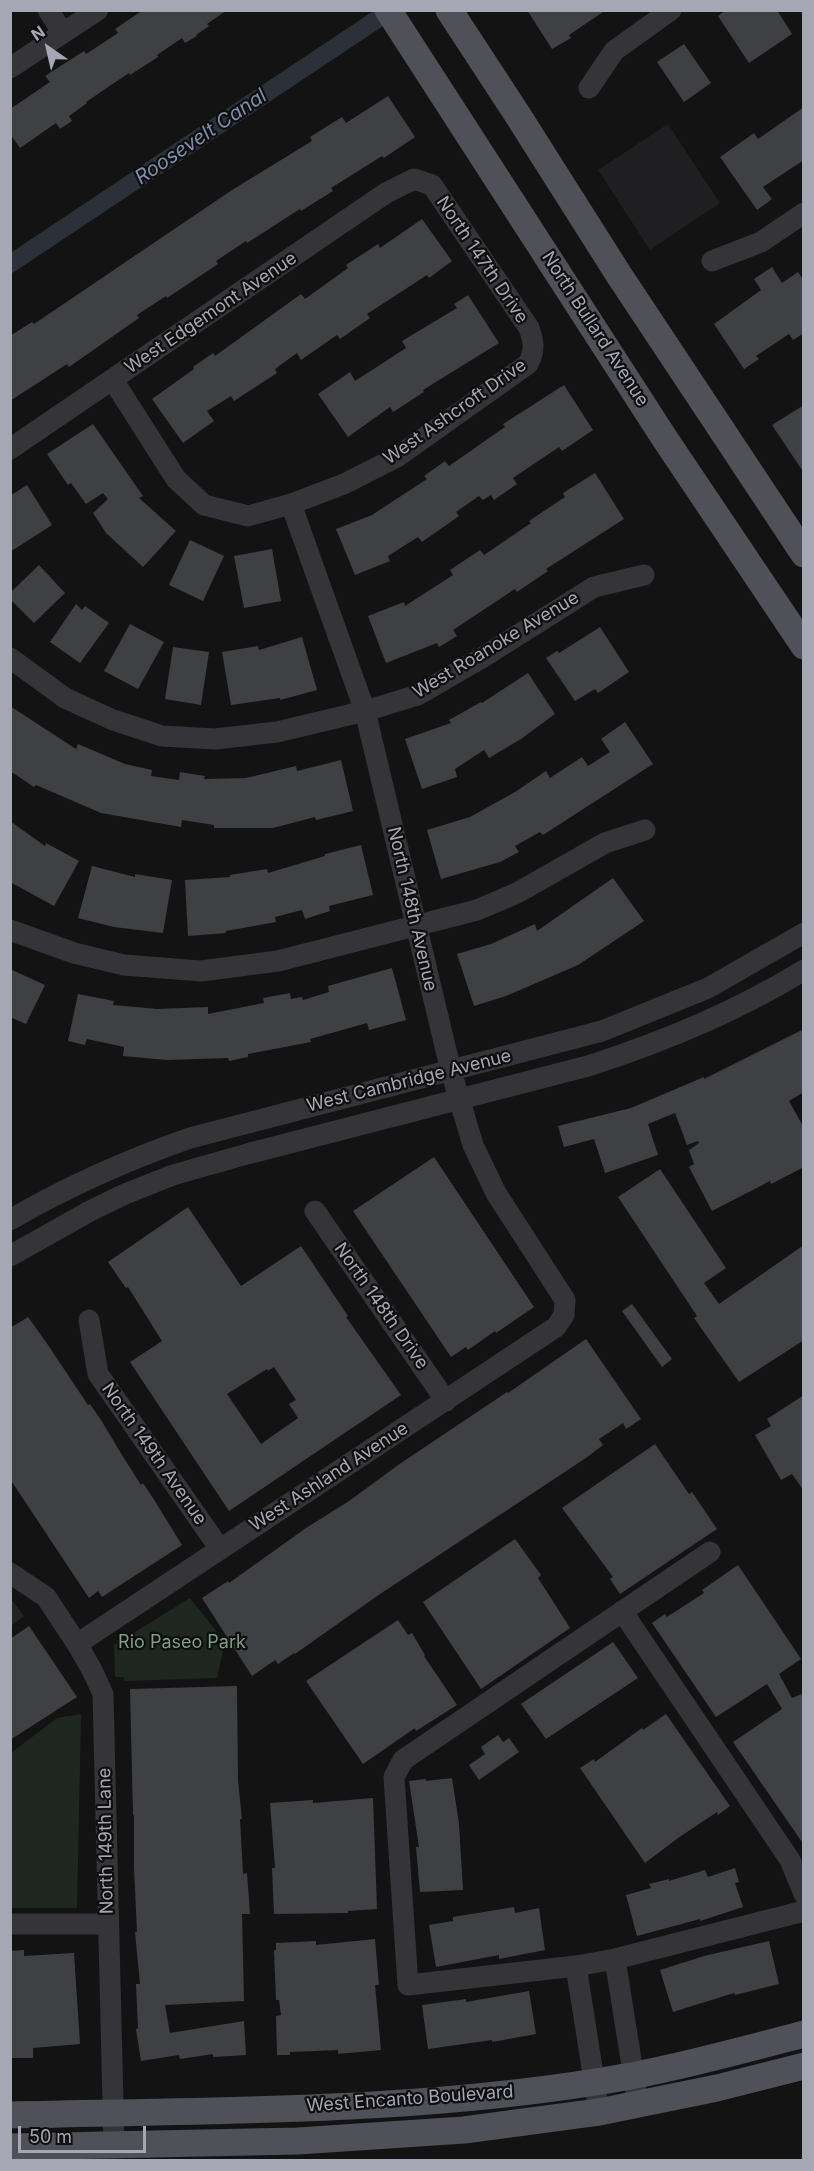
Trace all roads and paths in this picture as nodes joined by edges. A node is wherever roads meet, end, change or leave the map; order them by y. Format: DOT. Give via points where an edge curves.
graph roads {
  1 [pos="48,10"];
  2 [pos="98,10"];
  3 [pos="449,10"];
  4 [pos="671,10"];
  5 [pos="393,18"];
  6 [pos="63,33"];
  7 [pos="10,68"];
  8 [pos="589,88"];
  9 [pos="414,179"];
  10 [pos="804,213"];
  11 [pos="712,261"];
  12 [pos="534,353"];
  13 [pos="113,380"];
  14 [pos="10,449"];
  15 [pos="291,504"];
  16 [pos="804,554"];
  17 [pos="644,575"];
  18 [pos="804,646"];
  19 [pos="10,658"];
  20 [pos="365,711"];
  21 [pos="645,830"];
  22 [pos="417,926"];
  23 [pos="10,930"];
  24 [pos="804,933"];
  25 [pos="804,970"];
  26 [pos="451,1071"];
  27 [pos="459,1098"];
  28 [pos="315,1211"];
  29 [pos="10,1220"];
  30 [pos="10,1256"];
  31 [pos="565,1300"];
  32 [pos="89,1320"];
  33 [pos="446,1401"];
  34 [pos="220,1549"];
  35 [pos="710,1552"];
  36 [pos="10,1573"];
  37 [pos="622,1611"];
  38 [pos="77,1644"];
  39 [pos="804,1894"];
  40 [pos="804,1911"];
  41 [pos="10,1924"];
  42 [pos="108,1924"];
  43 [pos="615,1959"];
  44 [pos="576,1966"];
  45 [pos="804,2034"];
  46 [pos="804,2067"];
  47 [pos="633,2076"];
  48 [pos="594,2082"];
  49 [pos="638,2104"];
  50 [pos="599,2112"];
  51 [pos="112,2113"];
  52 [pos="10,2115"];
  53 [pos="114,2144"];
  54 [pos="10,2147"];
  1 -- 6 [label="street"];
  2 -- 6 [label="street"];
  3 -- 16 [label="main road"];
  4 -- 8 [label="street" via="614,51"];
  5 -- 18 [label="main road, North Bullard Avenue"];
  6 -- 7 [label="street"];
  9 -- 12 [label="street, North 147th Drive" via="432,185 529,328"];
  9 -- 13 [label="street, West Edgemont Avenue" via="386,193"];
  10 -- 11 [label="street" via="761,242"];
  12 -- 15 [label="street, West Ashcroft Drive" via="514,375 397,457 344,484"];
  13 -- 14 [label="street, West Edgemont Avenue"];
  13 -- 15 [label="street, West Ashcroft Drive" via="176,479 204,505 248,516"];
  15 -- 20 [label="street, North 148th Avenue"];
  17 -- 20 [label="street, West Roanoke Avenue" via="594,588 418,695"];
  19 -- 20 [label="street, West Roanoke Avenue" via="65,698 113,720 162,735 215,739 246,736"];
  20 -- 22 [label="street, North 148th Avenue"];
  21 -- 22 [label="street" via="605,843 516,893 477,910"];
  22 -- 23 [label="street" via="278,961 201,971 124,965 74,953"];
  22 -- 26 [label="street, North 148th Avenue"];
  24 -- 26 [label="street, West Cambridge Avenue" via="708,988 655,1011 602,1031"];
  25 -- 27 [label="street, West Cambridge Avenue" via="723,1014 663,1040 588,1066"];
  26 -- 27 [label="street, North 148th Avenue"];
  26 -- 29 [label="street, West Cambridge Avenue" via="190,1138 124,1162"];
  27 -- 30 [label="street, West Cambridge Avenue" via="173,1175 99,1206"];
  27 -- 31 [label="street, North 148th Avenue" via="473,1145 496,1193"];
  28 -- 33 [label="street, North 148th Drive"];
  31 -- 33 [label="street, West Ashland Avenue" via="564,1315 556,1328"];
  32 -- 34 [label="street, North 149th Avenue" via="98,1374"];
  33 -- 34 [label="street, West Ashland Avenue"];
  34 -- 38 [label="street, West Ashland Avenue"];
  35 -- 37 [label="street"];
  36 -- 38 [label="street, North 149th Lane" via="46,1597"];
  37 -- 39 [label="street" via="790,1860"];
  37 -- 44 [label="street" via="403,1760 394,1777 408,1985"];
  38 -- 42 [label="street, North 149th Lane" via="103,1694"];
  40 -- 43 [label="street"];
  41 -- 42 [label="street"];
  42 -- 51 [label="street, North 149th Lane"];
  43 -- 44 [label="street"];
  43 -- 47 [label="street"];
  44 -- 48 [label="street"];
  45 -- 47 [label="main road, West Encanto Boulevard"];
  46 -- 49 [label="main road, West Encanto Boulevard"];
  47 -- 48 [label="main road, West Encanto Boulevard"];
  47 -- 49 [label="street"];
  48 -- 50 [label="street"];
  48 -- 51 [label="main road, West Encanto Boulevard" via="362,2106"];
  49 -- 50 [label="main road, West Encanto Boulevard"];
  50 -- 53 [label="main road, West Encanto Boulevard" via="413,2134 298,2141"];
  51 -- 52 [label="main road, West Encanto Boulevard"];
  51 -- 53 [label="street, North 149th Lane"];
  53 -- 54 [label="main road, West Encanto Boulevard"];
}
